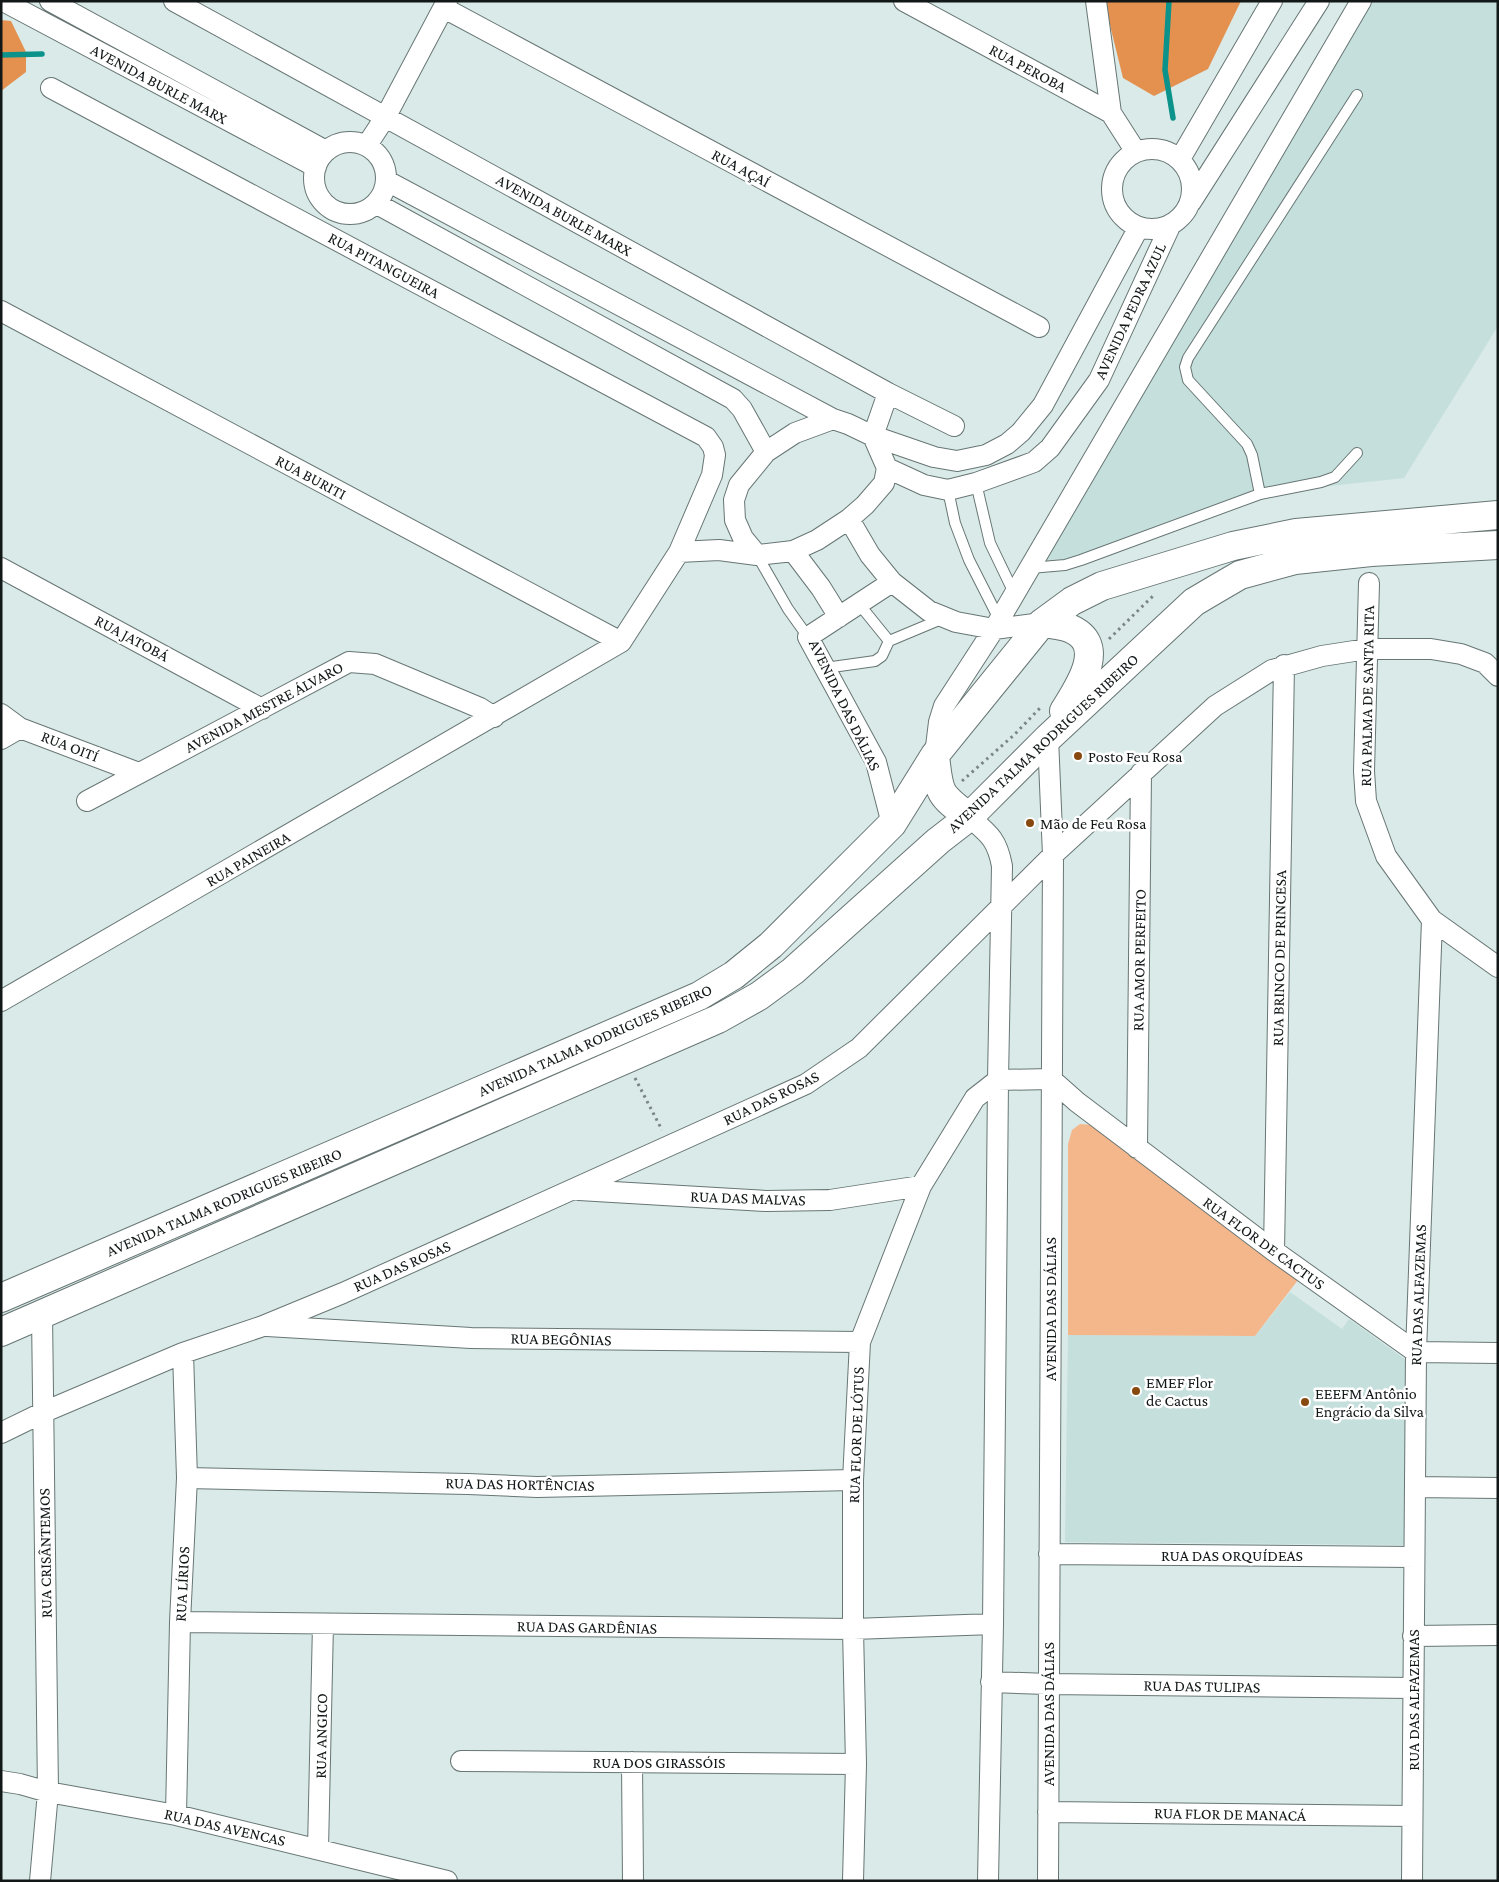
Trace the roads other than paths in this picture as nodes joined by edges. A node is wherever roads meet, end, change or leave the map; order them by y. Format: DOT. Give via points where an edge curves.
graph roads {
  1 [pos="3,1"];
  2 [pos="50,1"];
  3 [pos="174,1"];
  4 [pos="904,1"];
  5 [pos="1096,1"];
  6 [pos="1272,1"];
  7 [pos="1319,1"];
  8 [pos="1361,1"];
  9 [pos="446,4"];
  10 [pos="51,88"];
  11 [pos="1357,95"];
  12 [pos="1111,113"];
  13 [pos="386,116"];
  14 [pos="366,145"];
  15 [pos="1136,152"];
  16 [pos="321,159"];
  17 [pos="1180,159"];
  18 [pos="387,181"];
  19 [pos="376,204"];
  20 [pos="1189,206"];
  21 [pos="330,208"];
  22 [pos="1171,224"];
  23 [pos="1139,227"];
  24 [pos="319,230"];
  25 [pos="1,311"];
  26 [pos="1039,328"];
  27 [pos="888,393"];
  28 [pos="833,419"];
  29 [pos="954,426"];
  30 [pos="873,436"];
  31 [pos="766,452"];
  32 [pos="1357,453"];
  33 [pos="887,468"];
  34 [pos="976,483"];
  35 [pos="948,490"];
  36 [pos="1260,494"];
  37 [pos="1498,514"];
  38 [pos="849,519"];
  39 [pos="735,520"];
  40 [pos="1498,545"];
  41 [pos="719,550"];
  42 [pos="793,551"];
  43 [pos="679,552"];
  44 [pos="757,555"];
  45 [pos="1,568"];
  46 [pos="1029,568"];
  47 [pos="892,582"];
  48 [pos="1370,583"];
  49 [pos="1014,593"];
  50 [pos="859,604"];
  51 [pos="839,617"];
  52 [pos="944,618"];
  53 [pos="1042,623"];
  54 [pos="997,624"];
  55 [pos="808,637"];
  56 [pos="889,641"];
  57 [pos="621,642"];
  58 [pos="1366,648"];
  59 [pos="1284,665"];
  60 [pos="825,668"];
  61 [pos="1498,676"];
  62 [pos="262,709"];
  63 [pos="1,714"];
  64 [pos="494,717"];
  65 [pos="20,728"];
  66 [pos="1048,738"];
  67 [pos="1,739"];
  68 [pos="935,755"];
  69 [pos="139,773"];
  70 [pos="1141,773"];
  71 [pos="88,801"];
  72 [pos="969,817"];
  73 [pos="892,824"];
  74 [pos="1052,855"];
  75 [pos="1001,908"];
  76 [pos="1432,920"];
  77 [pos="1498,967"];
  78 [pos="1,1001"];
  79 [pos="998,1080"];
  80 [pos="1050,1080"];
  81 [pos="1137,1148"];
  82 [pos="921,1186"];
  83 [pos="574,1189"];
  84 [pos="1274,1251"];
  85 [pos="1,1298"];
  86 [pos="42,1314"];
  87 [pos="263,1326"];
  88 [pos="1,1332"];
  89 [pos="860,1342"];
  90 [pos="1416,1352"];
  91 [pos="183,1353"];
  92 [pos="1498,1353"];
  93 [pos="44,1412"];
  94 [pos="1,1433"];
  95 [pos="187,1478"];
  96 [pos="853,1480"];
  97 [pos="1415,1487"];
  98 [pos="1498,1488"];
  99 [pos="1049,1554"];
  100 [pos="1414,1557"];
  101 [pos="180,1622"];
  102 [pos="324,1624"];
  103 [pos="993,1624"];
  104 [pos="853,1629"];
  105 [pos="1498,1635"];
  106 [pos="1413,1636"];
  107 [pos="991,1682"];
  108 [pos="1048,1684"];
  109 [pos="1413,1688"];
  110 [pos="461,1761"];
  111 [pos="632,1762"];
  112 [pos="856,1764"];
  113 [pos="1,1781"];
  114 [pos="48,1792"];
  115 [pos="1048,1812"];
  116 [pos="176,1815"];
  117 [pos="1412,1816"];
  118 [pos="318,1848"];
  119 [pos="40,1881"];
  120 [pos="447,1881"];
  121 [pos="633,1881"];
  122 [pos="853,1881"];
  123 [pos="988,1881"];
  124 [pos="1048,1881"];
  125 [pos="1412,1881"];
  1 -- 16 [label="street, AVENIDA BURLE MARX"];
  2 -- 16 [label="street, AVENIDA BURLE MARX"];
  3 -- 13 [label="street, AVENIDA BURLE MARX"];
  4 -- 12 [label="street, RUA PEROBA"];
  5 -- 12 [label="street"];
  6 -- 17 [label="street"];
  7 -- 20 [label="street"];
  8 -- 46 [label="street"];
  9 -- 13 [label="street"];
  9 -- 26 [label="street, RUA AÇAÍ"];
  10 -- 24 [label="street, RUA PITANGUEIRA"];
  11 -- 36 [label="lane" via="1185,367 1188,380 1247,444"];
  12 -- 15 [label="street, RUA PEROBA"];
  13 -- 14 [label="street"];
  13 -- 27 [label="street, AVENIDA BURLE MARX"];
  14 -- 16 [label="street" via="342,143"];
  14 -- 18 [label="street" via="382,160"];
  15 -- 17 [label="street" via="1159,149"];
  15 -- 23 [label="street" via="1124,160 1112,184 1118,210"];
  16 -- 21 [label="street" via="314,177 316,192"];
  17 -- 20 [label="street" via="1190,173 1193,190"];
  18 -- 19 [label="street"];
  18 -- 28 [label="street"];
  19 -- 21 [label="street" via="354,214 342,214"];
  19 -- 31 [label="street" via="733,399"];
  20 -- 22 [label="street" via="1182,217"];
  21 -- 24 [label="street"];
  22 -- 23 [label="street" via="1155,229"];
  22 -- 34 [label="street, AVENIDA PEDRA AZUL" via="1100,380 1050,448 1034,462"];
  23 -- 30 [label="street, AVENIDA PEDRA AZUL" via="1043,405 1007,444 986,455 957,461 934,457"];
  24 -- 43 [label="street, RUA PITANGUEIRA" via="706,437 715,455 712,475"];
  25 -- 57 [label="street, RUA BURITI"];
  27 -- 29 [label="street, AVENIDA BURLE MARX"];
  27 -- 30 [label="street"];
  28 -- 30 [label="street"];
  28 -- 31 [label="street" via="795,433"];
  30 -- 33 [label="street"];
  31 -- 39 [label="street" via="739,485 734,500"];
  32 -- 36 [label="lane" via="1335,477"];
  33 -- 35 [label="street, AVENIDA PEDRA AZUL" via="924,485"];
  33 -- 38 [label="street" via="884,483"];
  34 -- 35 [label="street, AVENIDA PEDRA AZUL"];
  34 -- 49 [label="lane" via="990,543"];
  35 -- 54 [label="lane" via="955,523"];
  36 -- 46 [label="lane" via="1081,560 1065,565"];
  37 -- 53 [label="main road, AVENIDA TALMA RODRIGUES RIBEIRO" via="1296,533 1234,546 1102,586 1072,601"];
  38 -- 42 [label="street" via="818,540"];
  38 -- 47 [label="street" via="870,555"];
  39 -- 41 [label="street"];
  39 -- 44 [label="street" via="743,538"];
  40 -- 66 [label="main road, AVENIDA TALMA RODRIGUES RIBEIRO" via="1305,559 1240,575 1194,602"];
  41 -- 43 [label="street"];
  41 -- 44 [label="street"];
  42 -- 44 [label="street"];
  42 -- 51 [label="street"];
  43 -- 57 [label="street"];
  44 -- 55 [label="lane"];
  45 -- 62 [label="street, RUA JATOBÁ"];
  46 -- 49 [label="street"];
  47 -- 50 [label="street, AVENIDA DAS DÁLIAS"];
  47 -- 52 [label="street" via="929,611"];
  48 -- 58 [label="street, RUA PALMA DE SANTA RITA"];
  49 -- 54 [label="street"];
  50 -- 51 [label="street, AVENIDA DAS DÁLIAS"];
  50 -- 56 [label="lane"];
  51 -- 55 [label="street, AVENIDA DAS DÁLIAS"];
  52 -- 54 [label="street"];
  52 -- 56 [label="lane"];
  53 -- 54 [label="street"];
  53 -- 66 [label="main road" via="1068,627 1082,636 1089,646 1088,665 1082,682"];
  53 -- 68 [label="main road, AVENIDA TALMA RODRIGUES RIBEIRO"];
  54 -- 68 [label="street" via="944,706 938,722"];
  55 -- 60 [label="street, AVENIDA DAS DÁLIAS"];
  56 -- 60 [label="lane" via="882,656 875,661"];
  57 -- 64 [label="street"];
  58 -- 59 [label="street, RUA DAS ROSAS"];
  58 -- 61 [label="street, RUA DAS ROSAS" via="1461,654 1485,663"];
  58 -- 76 [label="street, RUA PALMA DE SANTA RITA" via="1366,801 1386,856"];
  59 -- 70 [label="street, RUA DAS ROSAS" via="1215,706"];
  59 -- 84 [label="street, RUA BRINCO DE PRINCESA"];
  60 -- 73 [label="street, AVENIDA DAS DÁLIAS" via="876,762"];
  62 -- 64 [label="street, AVENIDA MESTRE ÁLVARO" via="349,662 375,664 480,708"];
  62 -- 69 [label="street, AVENIDA MESTRE ÁLVARO"];
  63 -- 65 [label="street"];
  64 -- 78 [label="street, RUA PAINEIRA"];
  65 -- 67 [label="street, RUA OITÍ"];
  65 -- 69 [label="street, RUA OITÍ"];
  66 -- 72 [label="main road, AVENIDA TALMA RODRIGUES RIBEIRO"];
  66 -- 74 [label="street, AVENIDA DAS DÁLIAS"];
  68 -- 72 [label="main road" via="938,784 944,797"];
  68 -- 73 [label="main road, AVENIDA TALMA RODRIGUES RIBEIRO"];
  69 -- 71 [label="street, AVENIDA MESTRE ÁLVARO"];
  70 -- 74 [label="street, RUA DAS ROSAS"];
  70 -- 81 [label="street, RUA AMOR PERFEITO"];
  72 -- 75 [label="street" via="992,837 999,849"];
  72 -- 86 [label="main road, AVENIDA TALMA RODRIGUES RIBEIRO" via="793,971 759,996 718,1019"];
  73 -- 85 [label="main road, AVENIDA TALMA RODRIGUES RIBEIRO" via="771,945 734,975 699,996"];
  74 -- 75 [label="street, RUA DAS ROSAS"];
  74 -- 80 [label="street, AVENIDA DAS DÁLIAS"];
  75 -- 79 [label="street"];
  75 -- 83 [label="street, RUA DAS ROSAS" via="859,1048 806,1084"];
  76 -- 77 [label="street, RUA PALMA DE SANTA RITA"];
  76 -- 90 [label="street, RUA DAS ALFAZEMAS"];
  79 -- 80 [label="street"];
  79 -- 82 [label="street, RUA FLOR DE LÓTUS" via="975,1098"];
  79 -- 103 [label="street"];
  80 -- 81 [label="street, RUA FLOR DE CACTUS"];
  80 -- 99 [label="street, AVENIDA DAS DÁLIAS"];
  81 -- 84 [label="street, RUA FLOR DE CACTUS"];
  82 -- 83 [label="street, RUA DAS MALVAS" via="830,1200 766,1200"];
  82 -- 89 [label="street, RUA FLOR DE LÓTUS"];
  83 -- 87 [label="street, RUA DAS ROSAS"];
  84 -- 90 [label="street, RUA FLOR DE CACTUS"];
  86 -- 88 [label="main road, AVENIDA TALMA RODRIGUES RIBEIRO"];
  86 -- 93 [label="street, RUA CRISÂNTEMOS"];
  87 -- 89 [label="street, RUA BEGÔNIAS" via="471,1338"];
  87 -- 91 [label="street, RUA DAS ROSAS"];
  89 -- 96 [label="street, RUA FLOR DE LÓTUS"];
  90 -- 92 [label="street"];
  90 -- 97 [label="street, RUA DAS ALFAZEMAS"];
  91 -- 93 [label="street, RUA DAS ROSAS"];
  91 -- 95 [label="street, RUA LÍRIOS"];
  93 -- 94 [label="street, RUA DAS ROSAS"];
  93 -- 114 [label="street, RUA CRISÂNTEMOS"];
  95 -- 96 [label="street, RUA DAS HORTÊNCIAS" via="537,1487"];
  95 -- 101 [label="street, RUA LÍRIOS"];
  96 -- 104 [label="street, RUA FLOR DE LÓTUS"];
  97 -- 98 [label="street"];
  97 -- 100 [label="street, RUA DAS ALFAZEMAS"];
  99 -- 100 [label="street, RUA DAS ORQUÍDEAS"];
  99 -- 108 [label="street, AVENIDA DAS DÁLIAS"];
  100 -- 106 [label="street, RUA DAS ALFAZEMAS"];
  101 -- 102 [label="street, RUA DAS GARDÊNIAS"];
  101 -- 116 [label="street, RUA LÍRIOS"];
  102 -- 104 [label="street, RUA DAS GARDÊNIAS"];
  102 -- 118 [label="street, RUA ANGICO"];
  103 -- 104 [label="street, RUA DAS GARDÊNIAS"];
  103 -- 107 [label="street"];
  104 -- 112 [label="street, RUA FLOR DE LÓTUS"];
  105 -- 106 [label="street"];
  106 -- 109 [label="street, RUA DAS ALFAZEMAS"];
  107 -- 108 [label="street, RUA DAS TULIPAS"];
  107 -- 123 [label="street"];
  108 -- 109 [label="street, RUA DAS TULIPAS"];
  108 -- 115 [label="street, AVENIDA DAS DÁLIAS"];
  109 -- 117 [label="street, RUA DAS ALFAZEMAS"];
  110 -- 111 [label="street, RUA DOS GIRASSÓIS"];
  111 -- 112 [label="street, RUA DOS GIRASSÓIS"];
  111 -- 121 [label="street"];
  112 -- 122 [label="street, RUA FLOR DE LÓTUS"];
  113 -- 114 [label="street, RUA DAS AVENCAS"];
  114 -- 116 [label="street, RUA DAS AVENCAS"];
  114 -- 119 [label="street, RUA CRISÂNTEMOS"];
  115 -- 117 [label="street, RUA FLOR DE MANACÁ"];
  115 -- 124 [label="street, AVENIDA DAS DÁLIAS"];
  116 -- 118 [label="street, RUA DAS AVENCAS"];
  117 -- 125 [label="street, RUA DAS ALFAZEMAS"];
  118 -- 120 [label="street, RUA DAS AVENCAS"];
}
